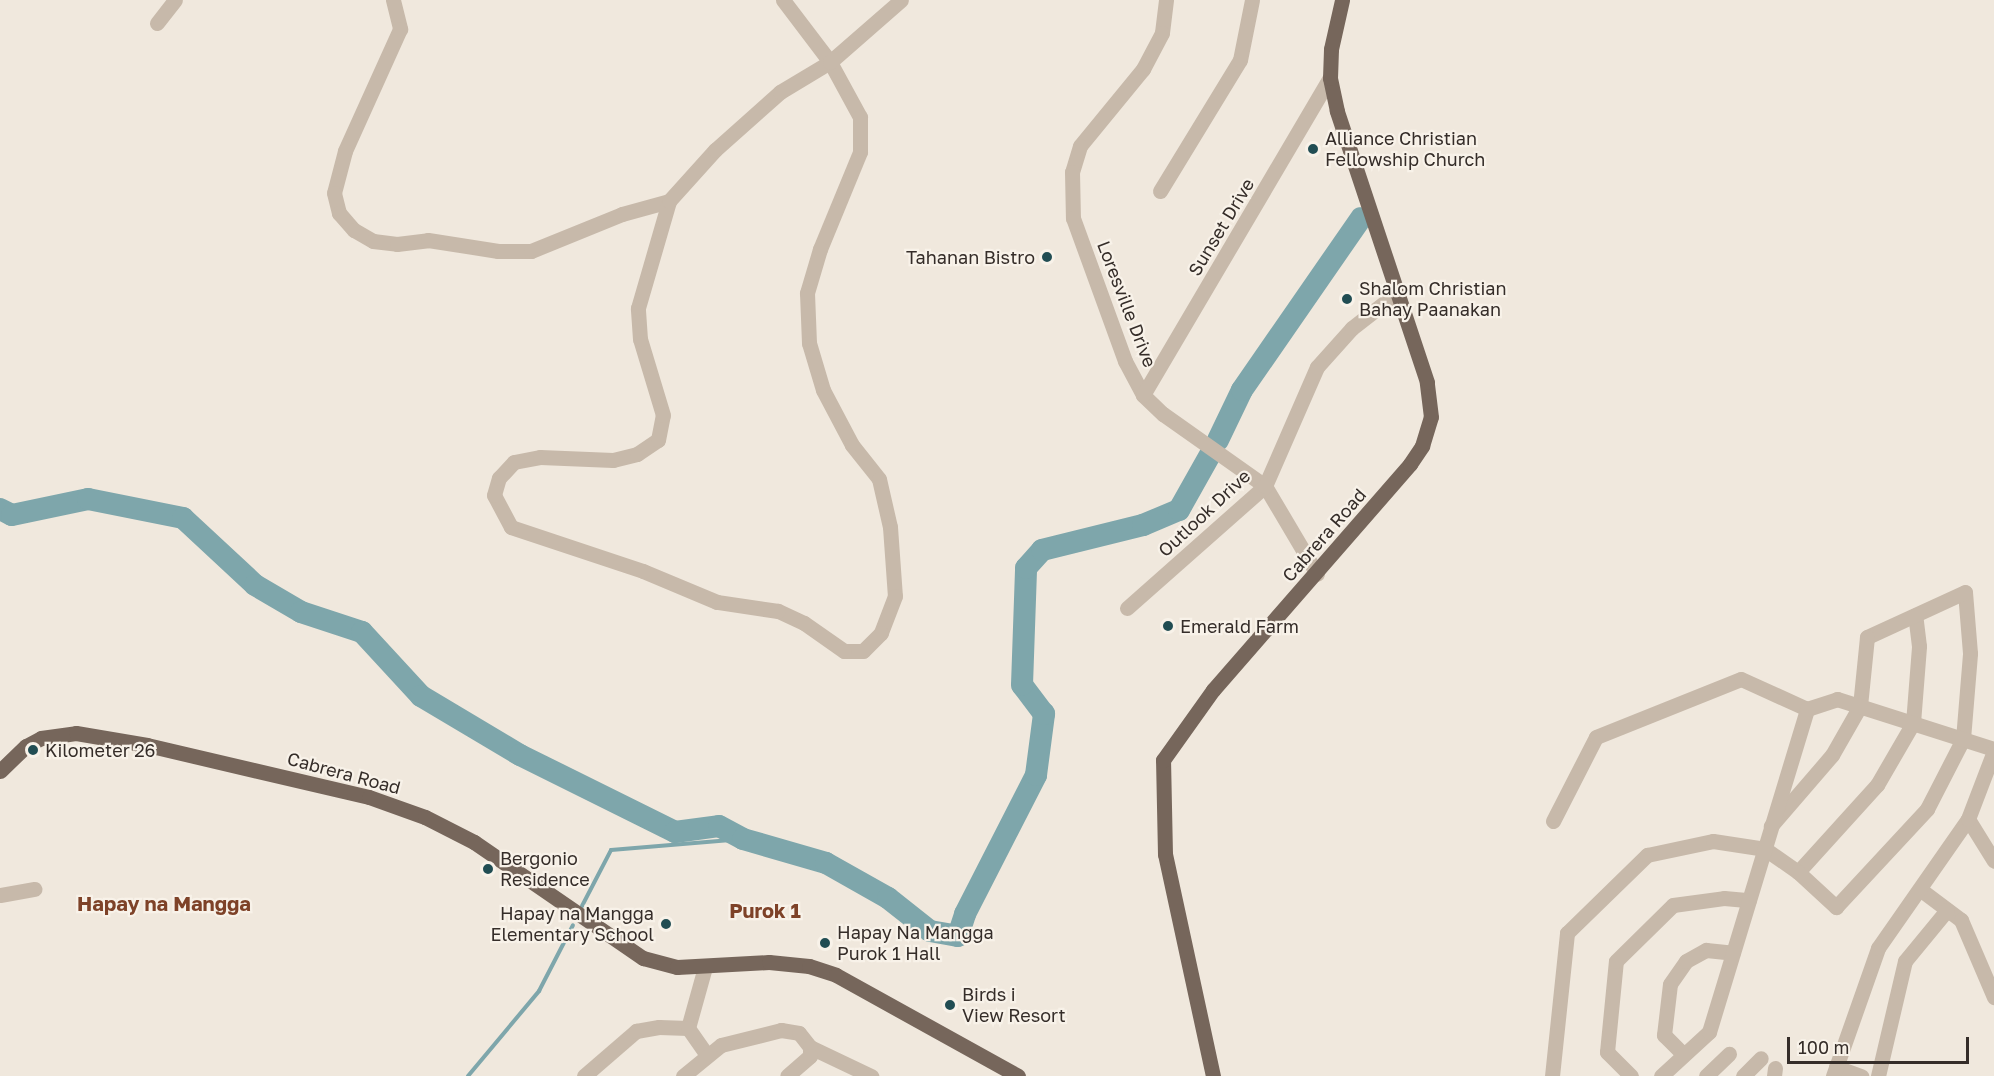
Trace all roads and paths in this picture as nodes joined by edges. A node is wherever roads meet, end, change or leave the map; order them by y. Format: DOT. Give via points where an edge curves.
graph roads {
  1 [pos="176,0"];
  2 [pos="393,0"];
  3 [pos="783,0"];
  4 [pos="901,0"];
  5 [pos="1166,0"];
  6 [pos="1251,0"];
  7 [pos="1342,0"];
  8 [pos="158,23"];
  9 [pos="830,62"];
  10 [pos="1330,78"];
  11 [pos="1160,191"];
  12 [pos="669,201"];
  13 [pos="1397,293"];
  14 [pos="1143,395"];
  15 [pos="1266,486"];
  16 [pos="1317,574"];
  17 [pos="1127,608"];
  18 [pos="1916,615"];
  19 [pos="1860,706"];
  20 [pos="1807,709"];
  21 [pos="1913,723"];
  22 [pos="1963,739"];
  23 [pos="1994,750"];
  24 [pos="0,771"];
  25 [pos="1968,819"];
  26 [pos="1554,821"];
  27 [pos="1771,826"];
  28 [pos="1765,849"];
  29 [pos="1994,861"];
  30 [pos="1798,872"];
  31 [pos="34,889"];
  32 [pos="1921,890"];
  33 [pos="0,895"];
  34 [pos="1749,900"];
  35 [pos="1947,910"];
  36 [pos="1733,953"];
  37 [pos="705,967"];
  38 [pos="1994,997"];
  39 [pos="688,1028"];
  40 [pos="810,1047"];
  41 [pos="706,1054"];
  42 [pos="1683,1054"];
  43 [pos="1729,1054"];
  44 [pos="1761,1058"];
  45 [pos="1835,1072"];
  46 [pos="584,1076"];
  47 [pos="684,1076"];
  48 [pos="787,1076"];
  49 [pos="871,1076"];
  50 [pos="1018,1076"];
  51 [pos="1213,1076"];
  52 [pos="1552,1076"];
  53 [pos="1631,1076"];
  54 [pos="1661,1076"];
  55 [pos="1706,1076"];
  56 [pos="1743,1076"];
  57 [pos="1861,1076"];
  58 [pos="1878,1076"];
  1 -- 8 [label="street"];
  2 -- 12 [label="street" via="400,29 345,151 334,193 339,213 354,230 372,241 397,244 428,240 498,251 531,251 622,214"];
  3 -- 9 [label="street"];
  4 -- 9 [label="street"];
  5 -- 14 [label="street, Loresville Drive" via="1162,33 1143,69 1080,146 1072,172 1073,218 1125,362"];
  6 -- 11 [label="street" via="1240,60"];
  7 -- 10 [label="main road, Cabrera Road" via="1331,50"];
  9 -- 12 [label="street" via="780,92 715,150"];
  9 -- 12 [label="street" via="860,117 860,152 820,249 807,293 808,343 823,390 852,445 879,479 885,496 895,596 881,633 863,651 844,651 804,623 778,611 717,602 643,571 512,527 502,514 494,495 499,478 514,462 540,457 613,460 636,454 658,440 663,415 640,339 638,308"];
  10 -- 13 [label="main road, Cabrera Road" via="1337,111"];
  10 -- 14 [label="street, Sunset Drive"];
  13 -- 15 [label="street, Outlook Drive" via="1352,328 1317,367"];
  13 -- 16 [label="main road, Cabrera Road" via="1432,404 1427,435 1410,464"];
  14 -- 15 [label="street, Loresville Drive" via="1163,414"];
  15 -- 16 [label="street, Loresville Drive"];
  15 -- 17 [label="street, Outlook Drive"];
  16 -- 51 [label="main road, Cabrera Road" via="1185,724 1167,753 1162,770 1165,854"];
  18 -- 19 [label="street" via="1867,637"];
  18 -- 21 [label="street"];
  18 -- 22 [label="street" via="1965,592 1971,653"];
  19 -- 20 [label="street" via="1837,699"];
  19 -- 21 [label="street"];
  19 -- 27 [label="street" via="1832,755"];
  20 -- 26 [label="street" via="1741,679 1596,737"];
  20 -- 27 [label="street"];
  21 -- 22 [label="street"];
  21 -- 30 [label="street" via="1877,785"];
  22 -- 23 [label="street"];
  22 -- 30 [label="street" via="1927,809 1836,907"];
  23 -- 25 [label="street"];
  24 -- 37 [label="main road, Cabrera Road" via="41,738 76,734 147,746 369,797 425,817 474,842 643,958 677,967"];
  25 -- 29 [label="street"];
  25 -- 32 [label="street"];
  27 -- 28 [label="street"];
  28 -- 30 [label="street"];
  28 -- 34 [label="street"];
  28 -- 52 [label="street" via="1713,841 1647,855 1567,933"];
  31 -- 33 [label="street"];
  32 -- 35 [label="street"];
  32 -- 45 [label="street" via="1878,948"];
  34 -- 36 [label="street"];
  34 -- 53 [label="street" via="1724,898 1673,905 1616,961 1607,1052"];
  35 -- 38 [label="street" via="1961,920"];
  35 -- 58 [label="street" via="1905,961"];
  36 -- 42 [label="street" via="1709,1032"];
  36 -- 42 [label="street" via="1706,950 1686,961 1670,984 1664,1035"];
  37 -- 39 [label="street"];
  37 -- 50 [label="main road, Cabrera Road" via="769,962 809,966 836,975"];
  39 -- 41 [label="street"];
  39 -- 46 [label="street" via="636,1031"];
  40 -- 41 [label="street" via="800,1033 781,1030 722,1045"];
  40 -- 48 [label="street" via="810,1056"];
  40 -- 49 [label="street"];
  41 -- 47 [label="street"];
  42 -- 54 [label="street"];
  43 -- 55 [label="street"];
  44 -- 56 [label="street"];
  45 -- 57 [label="street"];
}
